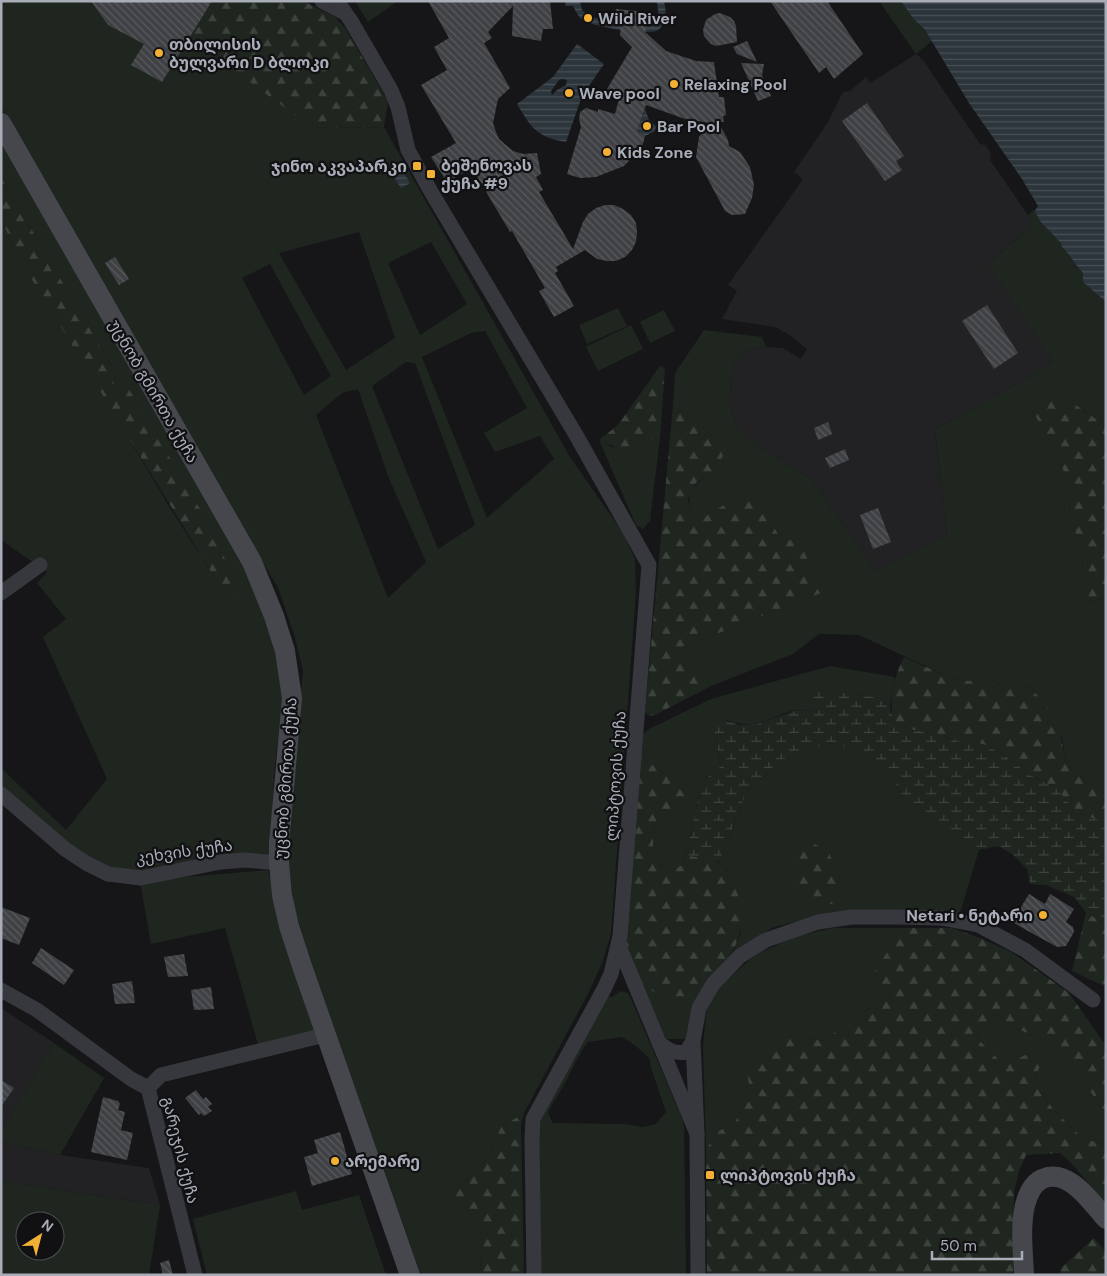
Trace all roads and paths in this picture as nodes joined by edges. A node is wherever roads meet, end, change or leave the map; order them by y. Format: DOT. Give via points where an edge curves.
graph roads {
  1 [pos="322,1"];
  2 [pos="337,1"];
  3 [pos="346,14"];
  4 [pos="1,123"];
  5 [pos="40,565"];
  6 [pos="1,594"];
  7 [pos="1,794"];
  8 [pos="279,863"];
  9 [pos="619,946"];
  10 [pos="635,986"];
  11 [pos="604,989"];
  12 [pos="1,990"];
  13 [pos="1093,1000"];
  14 [pos="325,1035"];
  15 [pos="693,1041"];
  16 [pos="659,1043"];
  17 [pos="148,1088"];
  18 [pos="697,1134"];
  19 [pos="1106,1219"];
  20 [pos="195,1275"];
  21 [pos="410,1275"];
  22 [pos="534,1275"];
  23 [pos="698,1275"];
  24 [pos="1024,1275"];
  1 -- 3 [label="street"];
  2 -- 3 [label="street"];
  3 -- 9 [label="street, ლიპტოვის ქუჩა" via="391,90 412,158 649,565"];
  4 -- 8 [label="main road, უცნობ გმირთა ქუჩა" via="252,562 274,616 285,650 292,698"];
  5 -- 6 [label="street"];
  7 -- 8 [label="street, კეხვის ქუჩა" via="65,850 108,874 141,878 221,862"];
  8 -- 14 [label="main road, უცნობ გმირთა ქუჩა" via="289,926"];
  9 -- 10 [label="street, ლიპტოვის ქუჩა"];
  9 -- 11 [label="street"];
  10 -- 11 [label="street" via="617,980"];
  10 -- 16 [label="street, ლიპტოვის ქუჩა"];
  11 -- 22 [label="street" via="533,1119"];
  12 -- 17 [label="street, გარეჯის ქუჩა" via="36,1010"];
  13 -- 15 [label="street" via="1024,950 978,925 941,918 852,917 818,922 766,940 740,956 713,984 699,1008"];
  14 -- 17 [label="street" via="161,1075"];
  14 -- 21 [label="main road, უცნობ გმირთა ქუჩა"];
  15 -- 16 [label="street" via="686,1052 678,1053"];
  15 -- 18 [label="street"];
  16 -- 18 [label="street, ლიპტოვის ქუჩა"];
  17 -- 20 [label="street, გარეჯის ქუჩა"];
  18 -- 23 [label="street, ლიპტოვის ქუჩა"];
  19 -- 24 [label="main road" via="1087,1196 1062,1178 1049,1176 1036,1182 1030,1192 1023,1222"];
}
